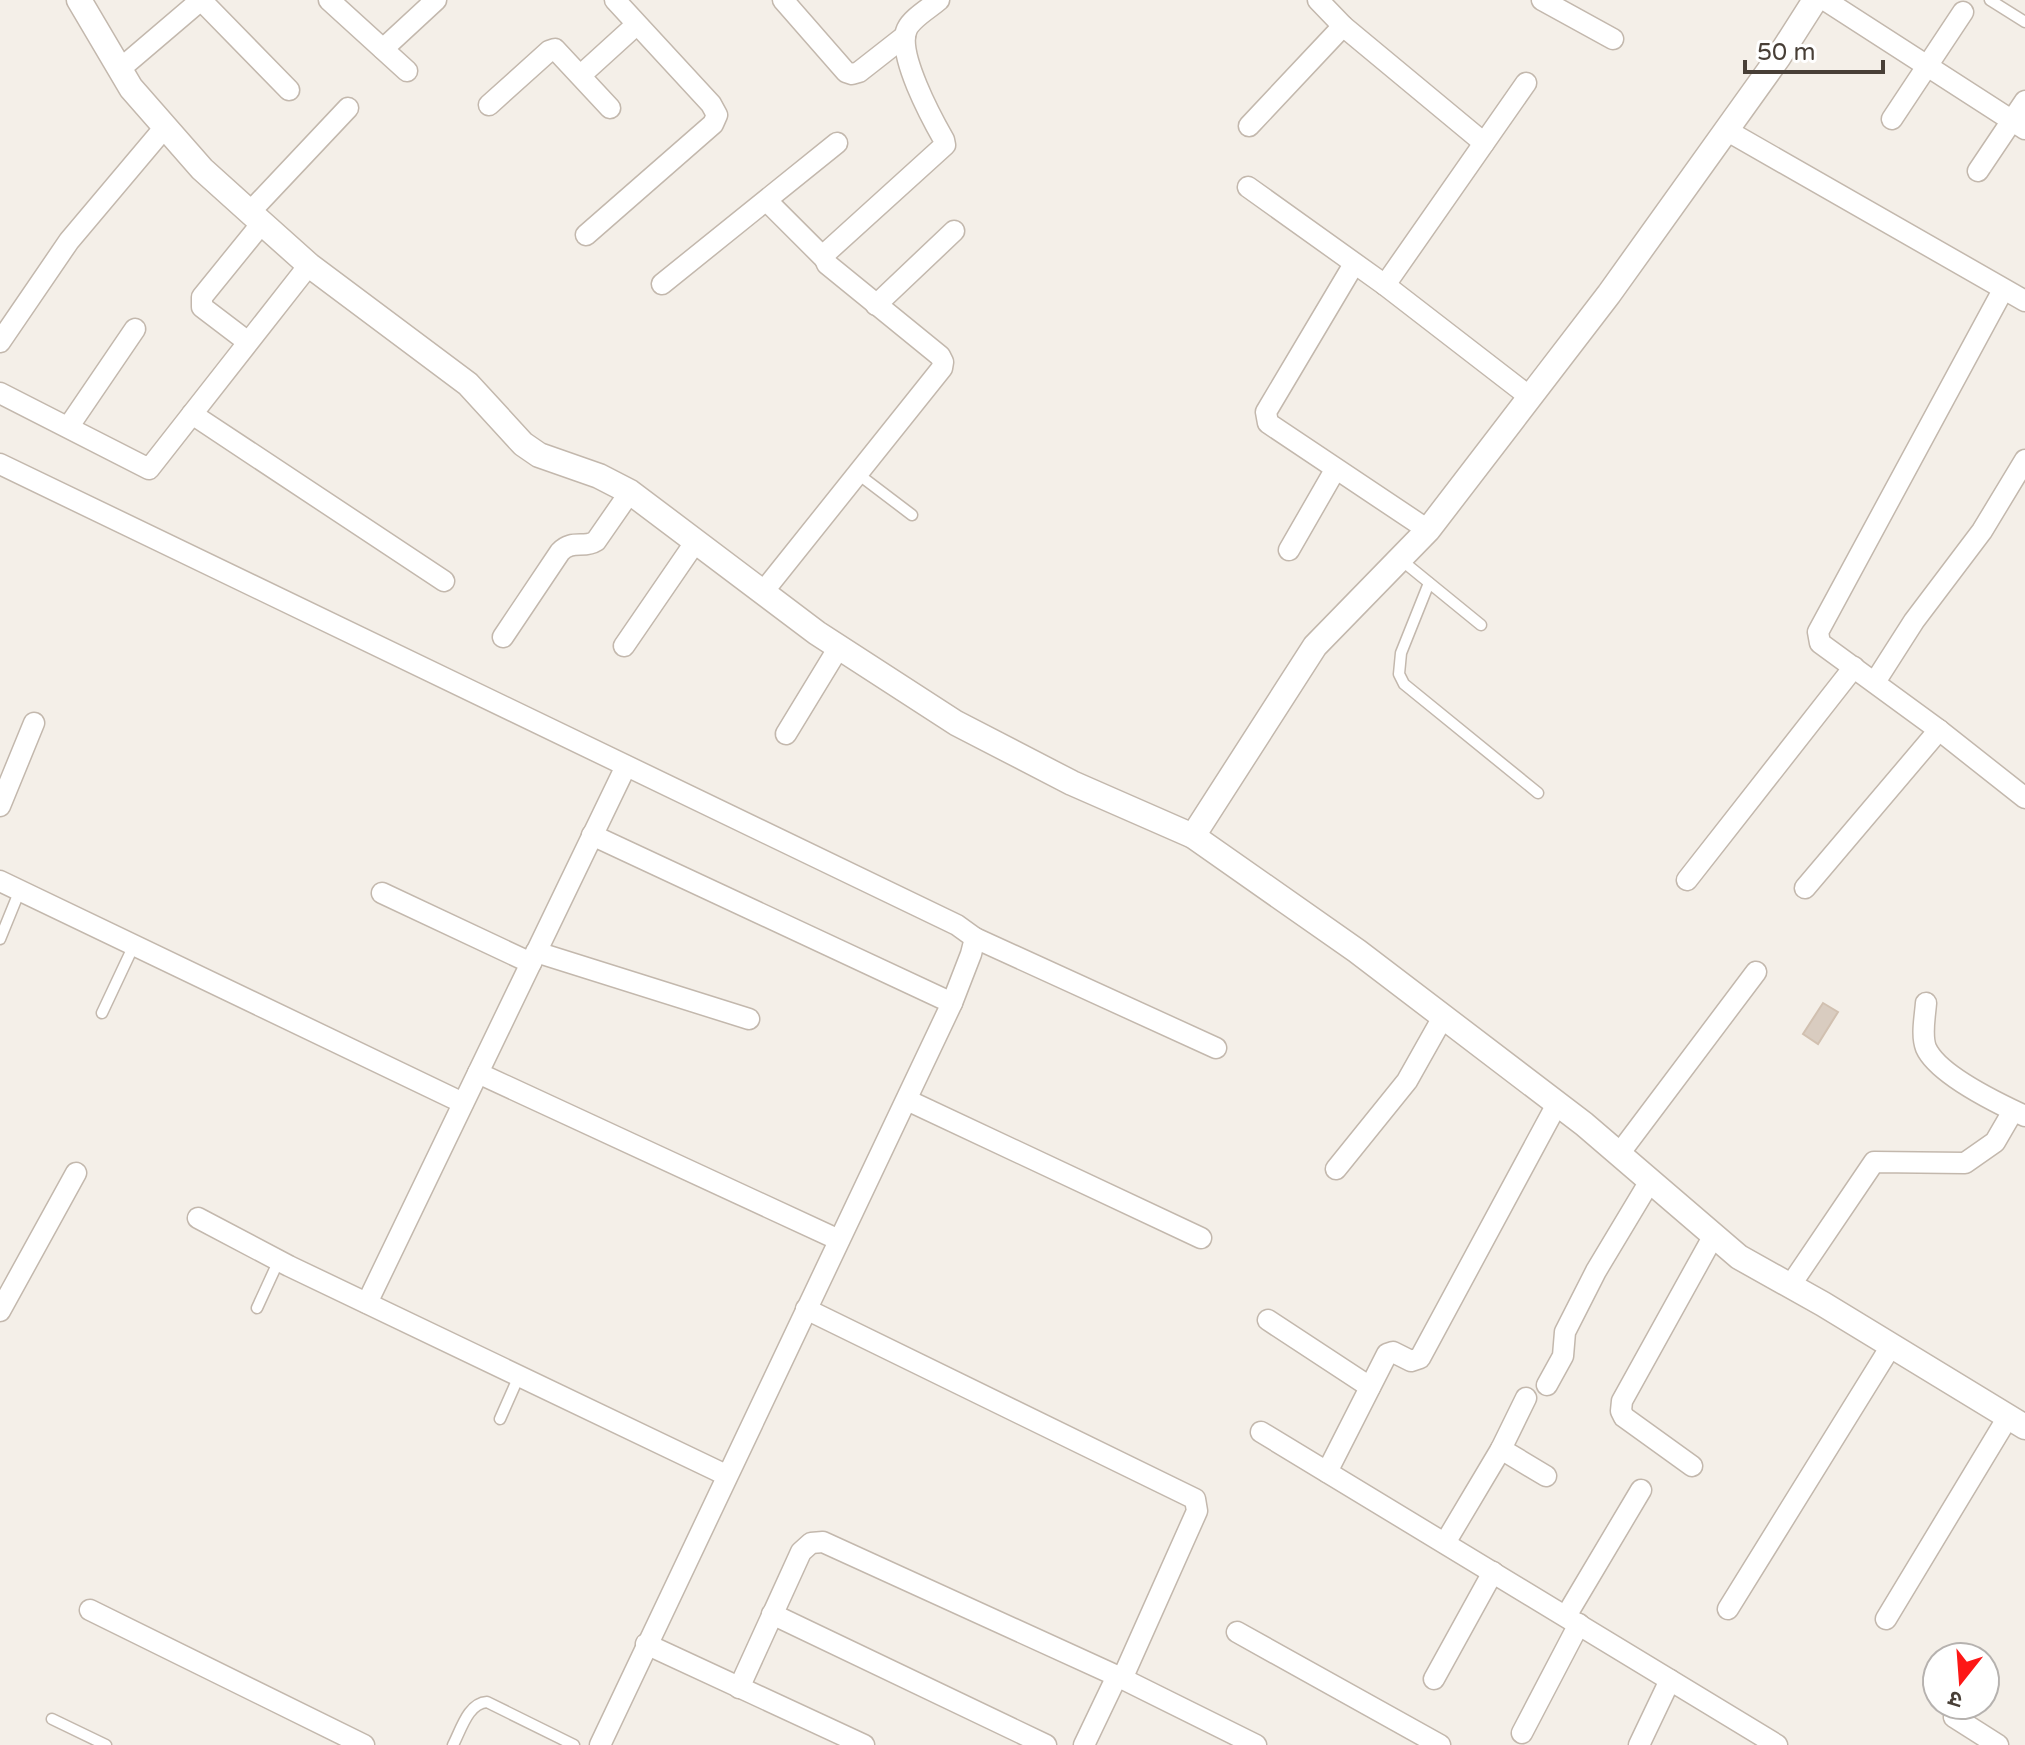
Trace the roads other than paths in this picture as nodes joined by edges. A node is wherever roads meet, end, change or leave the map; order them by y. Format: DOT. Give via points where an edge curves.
graph roads {
  1 [pos="79,0"];
  2 [pos="201,0"];
  3 [pos="329,0"];
  4 [pos="436,0"];
  5 [pos="615,0"];
  6 [pos="783,0"];
  7 [pos="939,0"];
  8 [pos="1318,0"];
  9 [pos="1542,0"];
  10 [pos="1815,0"];
  11 [pos="1825,0"];
  12 [pos="1990,0"];
  13 [pos="1963,12"];
  14 [pos="2025,22"];
  15 [pos="636,25"];
  16 [pos="1343,26"];
  17 [pos="905,36"];
  18 [pos="1613,39"];
  19 [pos="383,49"];
  20 [pos="1926,65"];
  21 [pos="120,69"];
  22 [pos="407,71"];
  23 [pos="581,75"];
  24 [pos="1526,83"];
  25 [pos="289,90"];
  26 [pos="2025,101"];
  27 [pos="489,105"];
  28 [pos="348,108"];
  29 [pos="610,108"];
  30 [pos="1892,119"];
  31 [pos="2019,125"];
  32 [pos="1249,126"];
  33 [pos="165,127"];
  34 [pos="1726,130"];
  35 [pos="837,143"];
  36 [pos="1484,143"];
  37 [pos="1978,171"];
  38 [pos="1248,187"];
  39 [pos="767,201"];
  40 [pos="256,218"];
  41 [pos="954,231"];
  42 [pos="586,235"];
  43 [pos="825,259"];
  44 [pos="1354,264"];
  45 [pos="309,265"];
  46 [pos="662,284"];
  47 [pos="1385,285"];
  48 [pos="2003,290"];
  49 [pos="2025,301"];
  50 [pos="876,305"];
  51 [pos="135,329"];
  52 [pos="0,342"];
  53 [pos="248,342"];
  54 [pos="0,393"];
  55 [pos="1530,397"];
  56 [pos="192,414"];
  57 [pos="69,426"];
  58 [pos="2025,460"];
  59 [pos="0,464"];
  60 [pos="1335,470"];
  61 [pos="858,474"];
  62 [pos="630,492"];
  63 [pos="912,515"];
  64 [pos="1428,530"];
  65 [pos="696,541"];
  66 [pos="1289,550"];
  67 [pos="1400,559"];
  68 [pos="444,581"];
  69 [pos="1429,583"];
  70 [pos="763,592"];
  71 [pos="1481,625"];
  72 [pos="503,637"];
  73 [pos="624,646"];
  74 [pos="839,647"];
  75 [pos="1854,667"];
  76 [pos="1875,682"];
  77 [pos="34,723"];
  78 [pos="1939,730"];
  79 [pos="786,734"];
  80 [pos="626,766"];
  81 [pos="1538,793"];
  82 [pos="2025,798"];
  83 [pos="0,806"];
  84 [pos="592,835"];
  85 [pos="1193,836"];
  86 [pos="1687,880"];
  87 [pos="0,881"];
  88 [pos="1805,888"];
  89 [pos="20,890"];
  90 [pos="382,893"];
  91 [pos="975,938"];
  92 [pos="0,939"];
  93 [pos="134,945"];
  94 [pos="533,958"];
  95 [pos="1756,972"];
  96 [pos="952,1003"];
  97 [pos="1926,1003"];
  98 [pos="102,1013"];
  99 [pos="1443,1017"];
  100 [pos="749,1019"];
  101 [pos="1216,1048"];
  102 [pos="478,1073"];
  103 [pos="907,1100"];
  104 [pos="463,1103"];
  105 [pos="1557,1104"];
  106 [pos="2019,1114"];
  107 [pos="1619,1154"];
  108 [pos="1336,1169"];
  109 [pos="76,1173"];
  110 [pos="1650,1181"];
  111 [pos="198,1218"];
  112 [pos="1714,1235"];
  113 [pos="1201,1238"];
  114 [pos="839,1240"];
  115 [pos="279,1260"];
  116 [pos="1790,1286"];
  117 [pos="367,1303"];
  118 [pos="1,1308"];
  119 [pos="257,1308"];
  120 [pos="806,1309"];
  121 [pos="1268,1320"];
  122 [pos="1891,1346"];
  123 [pos="519,1376"];
  124 [pos="1547,1385"];
  125 [pos="1370,1387"];
  126 [pos="1526,1398"];
  127 [pos="500,1419"];
  128 [pos="2017,1422"];
  129 [pos="1261,1432"];
  130 [pos="1501,1449"];
  131 [pos="1692,1466"];
  132 [pos="1327,1472"];
  133 [pos="726,1475"];
  134 [pos="1546,1476"];
  135 [pos="1641,1490"];
  136 [pos="1445,1543"];
  137 [pos="1493,1572"];
  138 [pos="1728,1609"];
  139 [pos="90,1610"];
  140 [pos="772,1614"];
  141 [pos="1886,1619"];
  142 [pos="1573,1620"];
  143 [pos="1237,1632"];
  144 [pos="646,1644"];
  145 [pos="1120,1678"];
  146 [pos="1434,1679"];
  147 [pos="1670,1680"];
  148 [pos="739,1688"];
  149 [pos="52,1719"];
  150 [pos="1958,1721"];
  151 [pos="1522,1733"];
  152 [pos="1754,1739"];
  153 [pos="1975,1739"];
  154 [pos="1432,1743"];
  155 [pos="106,1745"];
  156 [pos="364,1745"];
  157 [pos="453,1745"];
  158 [pos="574,1745"];
  159 [pos="600,1745"];
  160 [pos="864,1745"];
  161 [pos="1046,1745"];
  162 [pos="1084,1745"];
  163 [pos="1256,1745"];
  164 [pos="1639,1745"];
  165 [pos="1777,1745"];
  166 [pos="1998,1745"];
  1 -- 21 [label="street"];
  2 -- 21 [label="street"];
  2 -- 25 [label="street"];
  3 -- 19 [label="street"];
  4 -- 19 [label="street"];
  5 -- 15 [label="street"];
  6 -- 17 [label="street" via="852,74"];
  7 -- 17 [label="street"];
  8 -- 16 [label="street"];
  9 -- 18 [label="street"];
  10 -- 34 [label="street"];
  11 -- 20 [label="street"];
  12 -- 14 [label="lane"];
  13 -- 20 [label="street"];
  15 -- 23 [label="street"];
  15 -- 42 [label="street" via="717,115"];
  16 -- 32 [label="street"];
  16 -- 36 [label="street"];
  17 -- 43 [label="street" via="911,69 945,145 861,219"];
  19 -- 22 [label="street"];
  20 -- 30 [label="street"];
  20 -- 31 [label="street"];
  21 -- 33 [label="street"];
  23 -- 27 [label="street" via="559,51 549,51"];
  23 -- 29 [label="street"];
  24 -- 36 [label="street"];
  26 -- 31 [label="street"];
  28 -- 40 [label="street"];
  31 -- 37 [label="street"];
  33 -- 40 [label="street"];
  33 -- 52 [label="street" via="69,241"];
  34 -- 48 [label="street"];
  34 -- 55 [label="street"];
  35 -- 39 [label="street"];
  36 -- 47 [label="street"];
  38 -- 44 [label="street"];
  39 -- 43 [label="street"];
  39 -- 46 [label="street"];
  40 -- 45 [label="street"];
  40 -- 53 [label="street" via="200,302"];
  41 -- 50 [label="street"];
  43 -- 50 [label="street"];
  44 -- 47 [label="street"];
  44 -- 60 [label="street" via="1266,412 1268,423"];
  45 -- 53 [label="street"];
  45 -- 62 [label="street" via="468,384 523,444"];
  47 -- 55 [label="street"];
  48 -- 49 [label="street"];
  48 -- 75 [label="street" via="1818,632 1820,643"];
  50 -- 61 [label="street" via="943,362"];
  51 -- 57 [label="street"];
  53 -- 56 [label="street"];
  54 -- 57 [label="street"];
  55 -- 64 [label="street"];
  56 -- 57 [label="street" via="149,469"];
  56 -- 68 [label="street"];
  58 -- 76 [label="street" via="1982,531"];
  59 -- 80 [label="street"];
  60 -- 64 [label="street"];
  60 -- 66 [label="street"];
  61 -- 63 [label="lane"];
  61 -- 70 [label="street"];
  62 -- 65 [label="street"];
  62 -- 72 [label="street" via="596,541 571,544 560,552"];
  64 -- 67 [label="street"];
  65 -- 70 [label="street"];
  65 -- 73 [label="street"];
  67 -- 69 [label="lane"];
  67 -- 85 [label="street" via="1315,646"];
  69 -- 71 [label="lane"];
  69 -- 81 [label="lane" via="1401,653 1399,674 1404,684"];
  70 -- 74 [label="street"];
  74 -- 79 [label="street"];
  74 -- 85 [label="street" via="956,723 1072,783"];
  75 -- 76 [label="street"];
  75 -- 86 [label="street"];
  76 -- 78 [label="street"];
  77 -- 83 [label="street"];
  78 -- 82 [label="street"];
  78 -- 88 [label="street"];
  80 -- 84 [label="street"];
  80 -- 91 [label="street"];
  84 -- 94 [label="street"];
  84 -- 96 [label="street"];
  85 -- 99 [label="street"];
  87 -- 89 [label="street"];
  89 -- 92 [label="lane"];
  89 -- 93 [label="street"];
  90 -- 94 [label="street"];
  91 -- 96 [label="street"];
  91 -- 101 [label="street"];
  93 -- 98 [label="lane"];
  93 -- 104 [label="street"];
  94 -- 100 [label="street"];
  94 -- 102 [label="street"];
  95 -- 107 [label="street"];
  96 -- 103 [label="street"];
  97 -- 106 [label="street" via="1924,1038 1931,1056 1966,1086"];
  99 -- 105 [label="street"];
  99 -- 108 [label="street" via="1407,1081"];
  102 -- 104 [label="street"];
  102 -- 114 [label="street"];
  103 -- 113 [label="street"];
  103 -- 114 [label="street"];
  104 -- 117 [label="street"];
  105 -- 107 [label="street"];
  105 -- 125 [label="street" via="1420,1358 1411,1361 1390,1352"];
  106 -- 116 [label="street" via="1995,1142 1965,1163 1874,1162"];
  107 -- 110 [label="street"];
  109 -- 118 [label="street"];
  110 -- 112 [label="street"];
  110 -- 124 [label="street" via="1565,1332 1563,1356"];
  111 -- 115 [label="street"];
  112 -- 116 [label="street" via="1739,1257"];
  112 -- 131 [label="street" via="1621,1411"];
  114 -- 120 [label="street"];
  115 -- 117 [label="street"];
  115 -- 119 [label="lane"];
  116 -- 122 [label="street"];
  117 -- 123 [label="street"];
  120 -- 133 [label="street"];
  120 -- 145 [label="street" via="1195,1499 1197,1511"];
  121 -- 125 [label="street"];
  122 -- 128 [label="street"];
  122 -- 138 [label="street"];
  123 -- 127 [label="lane"];
  123 -- 133 [label="street"];
  125 -- 132 [label="street"];
  126 -- 130 [label="street"];
  128 -- 141 [label="street"];
  129 -- 132 [label="street"];
  130 -- 134 [label="street"];
  130 -- 136 [label="street"];
  132 -- 136 [label="street"];
  133 -- 144 [label="street"];
  135 -- 142 [label="street"];
  136 -- 137 [label="street"];
  137 -- 142 [label="street"];
  137 -- 146 [label="street"];
  139 -- 156 [label="street"];
  140 -- 145 [label="street" via="801,1552 811,1543 823,1542"];
  140 -- 148 [label="street"];
  140 -- 161 [label="street"];
  142 -- 147 [label="street"];
  142 -- 151 [label="street"];
  143 -- 154 [label="street"];
  144 -- 148 [label="street"];
  144 -- 159 [label="street"];
  145 -- 162 [label="street"];
  145 -- 163 [label="street"];
  147 -- 152 [label="street"];
  147 -- 164 [label="street"];
  148 -- 160 [label="street"];
  149 -- 155 [label="lane"];
  150 -- 153 [label="street"];
  152 -- 165 [label="street"];
  153 -- 166 [label="street"];
  157 -- 158 [label="lane" via="472,1708 487,1702"];
}
